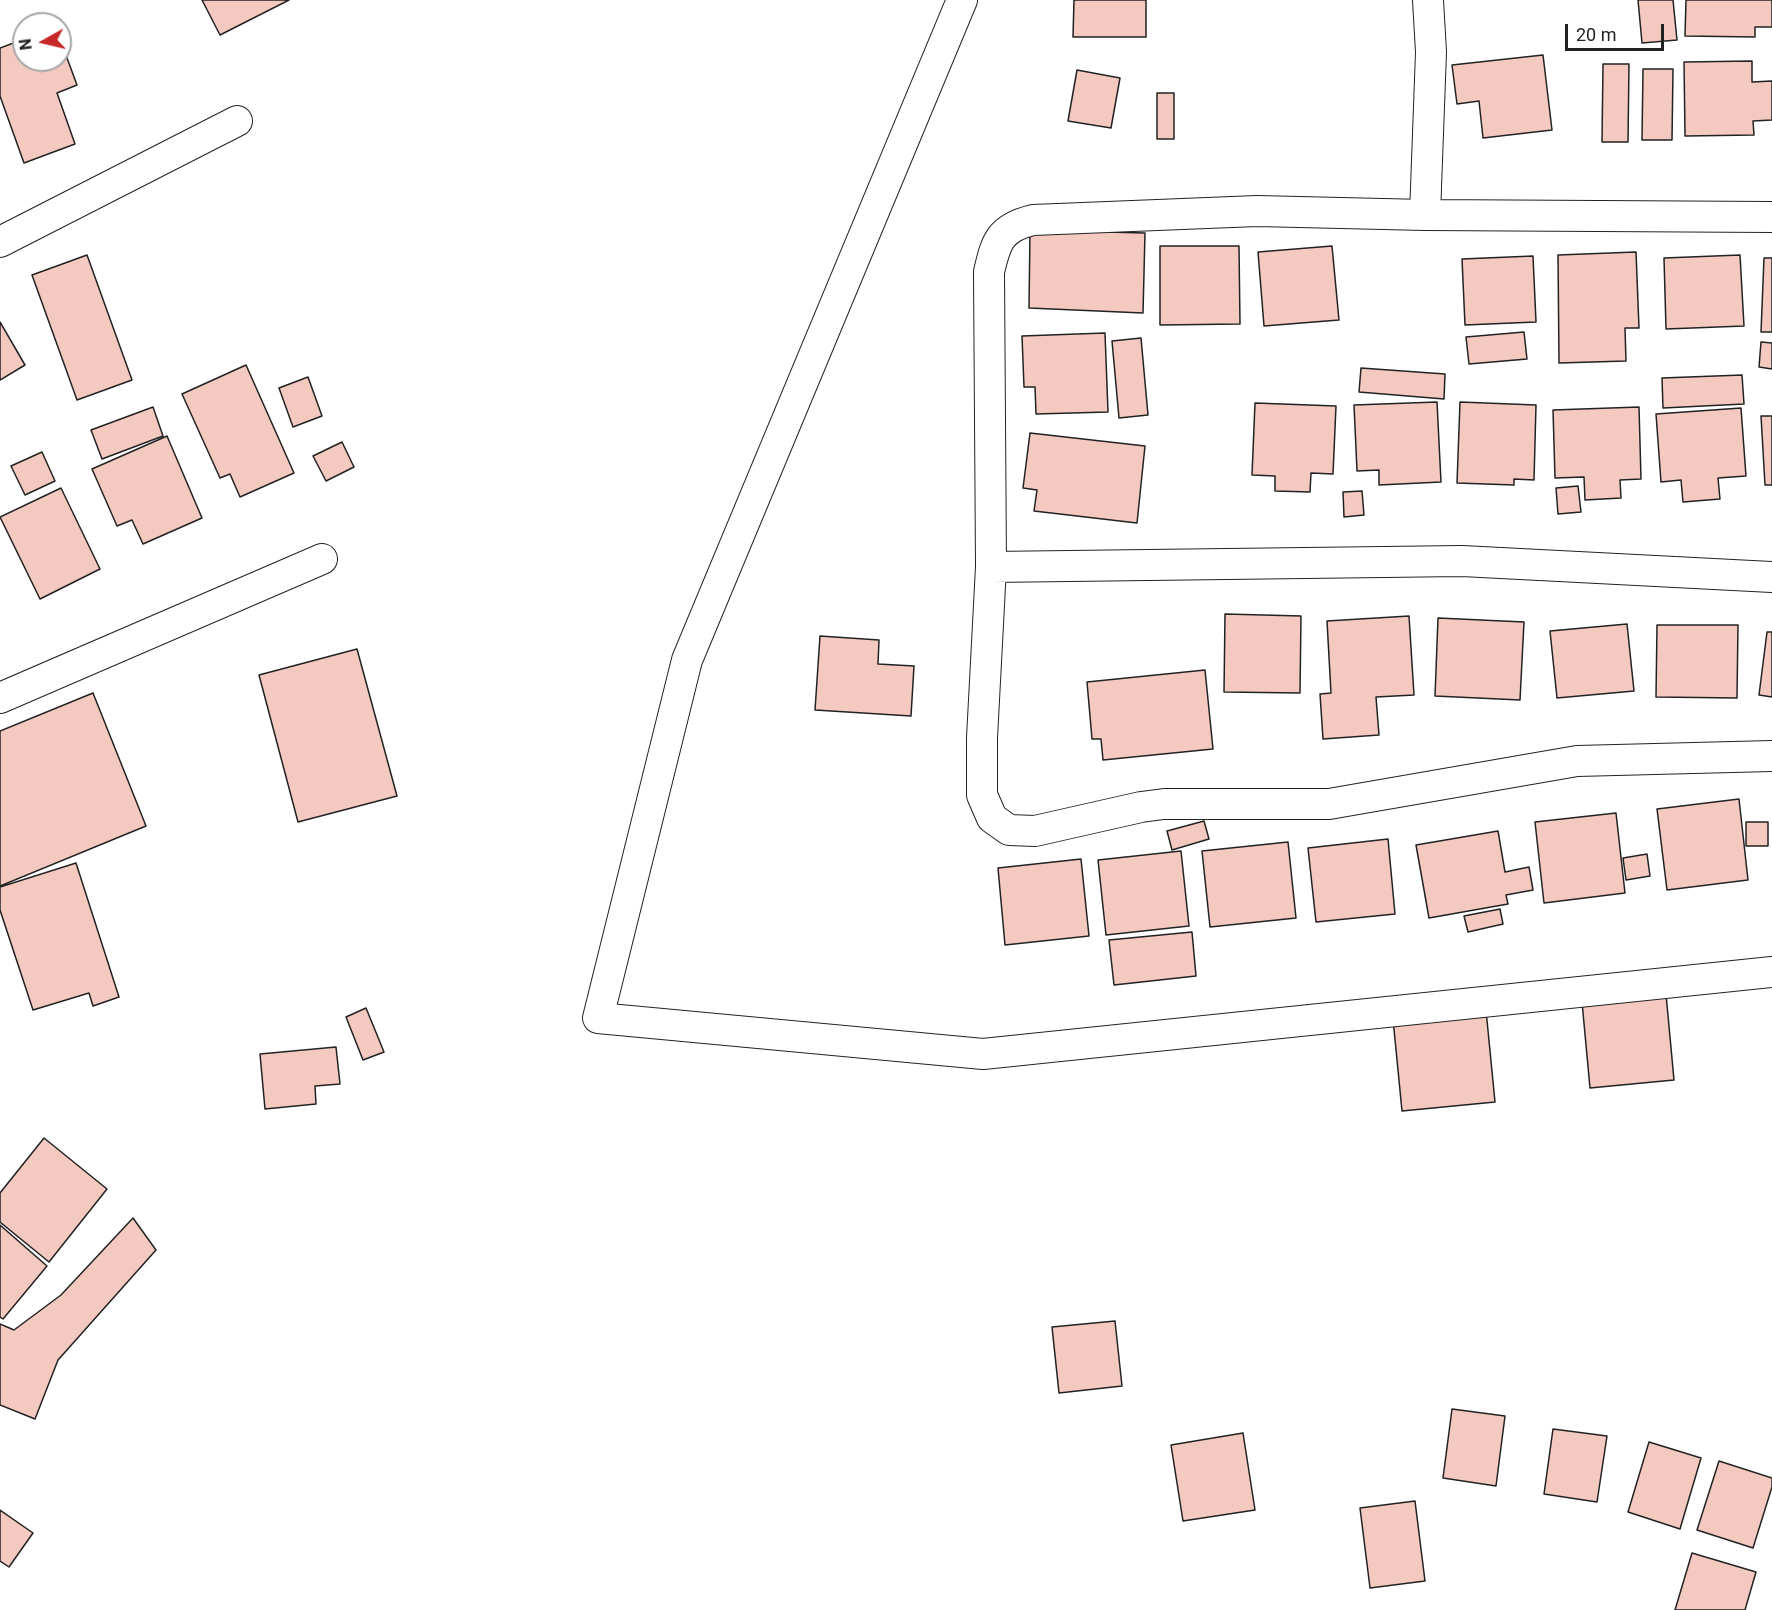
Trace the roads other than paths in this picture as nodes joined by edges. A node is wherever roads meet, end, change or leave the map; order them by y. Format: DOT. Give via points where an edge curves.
graph roads {
  1 [pos="963,0"];
  2 [pos="1428,0"];
  3 [pos="237,121"];
  4 [pos="1425,215"];
  5 [pos="1772,217"];
  6 [pos="0,242"];
  7 [pos="322,559"];
  8 [pos="992,567"];
  9 [pos="1772,577"];
  10 [pos="0,698"];
  11 [pos="1772,756"];
  12 [pos="1772,972"];
  1 -- 12 [label="street" via="687,660 598,1018 982,1054"];
  2 -- 4 [label="street" via="1431,52"];
  3 -- 6 [label="street"];
  4 -- 5 [label="street"];
  4 -- 8 [label="street" via="1257,211 1033,220 1012,225 996,244 989,272"];
  7 -- 10 [label="street"];
  8 -- 9 [label="street" via="1462,561"];
  8 -- 11 [label="street" via="982,795 992,818 1010,830 1035,831 1164,804 1329,804 1577,761"];
}
